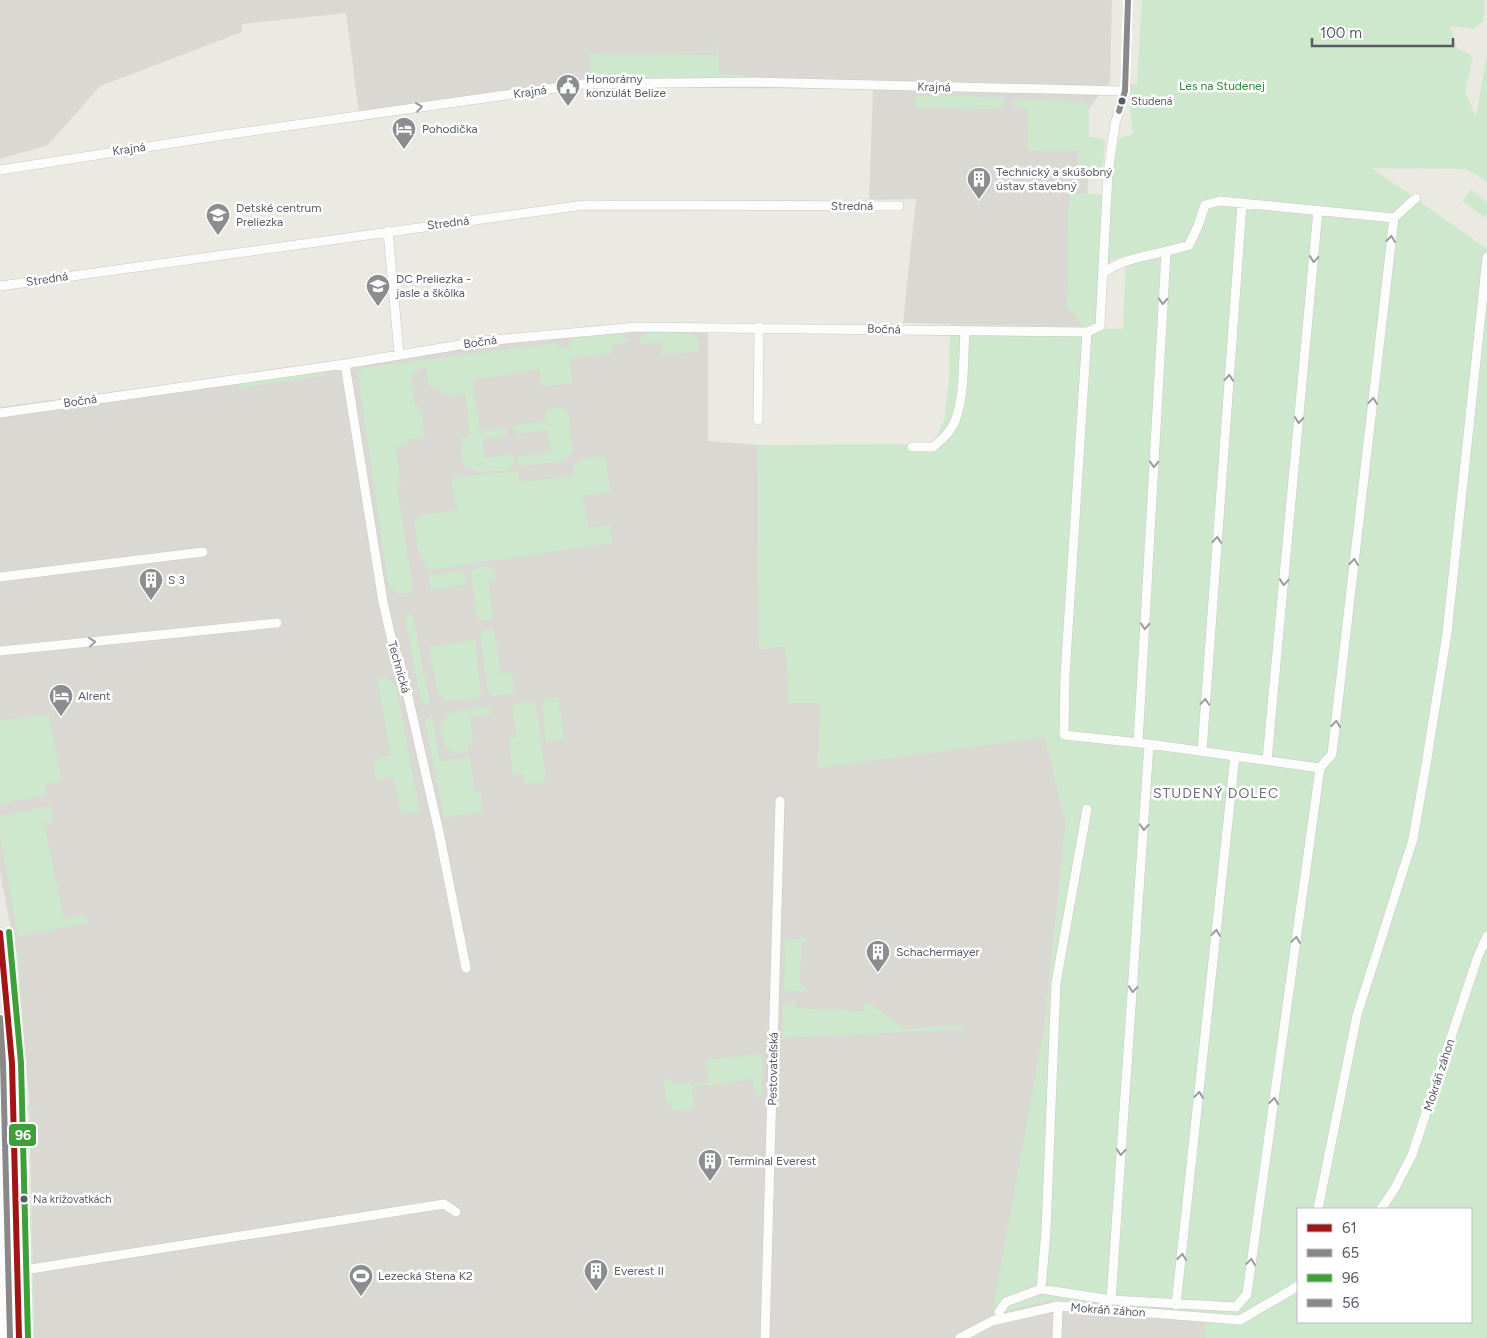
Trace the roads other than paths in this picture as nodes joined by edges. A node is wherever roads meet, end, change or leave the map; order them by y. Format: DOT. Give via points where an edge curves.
graph roads {
  1 [pos="1128,0"];
  2 [pos="1125,91"];
  3 [pos="0,170"];
  4 [pos="1416,198"];
  5 [pos="1242,204"];
  6 [pos="899,206"];
  7 [pos="1318,210"];
  8 [pos="1394,218"];
  9 [pos="388,231"];
  10 [pos="1166,253"];
  11 [pos="1487,257"];
  12 [pos="1103,273"];
  13 [pos="0,286"];
  14 [pos="759,327"];
  15 [pos="965,331"];
  16 [pos="1087,332"];
  17 [pos="398,354"];
  18 [pos="345,364"];
  19 [pos="0,413"];
  20 [pos="758,420"];
  21 [pos="912,447"];
  22 [pos="203,552"];
  23 [pos="0,576"];
  24 [pos="277,623"];
  25 [pos="0,651"];
  26 [pos="1138,743"];
  27 [pos="1149,744"];
  28 [pos="1202,751"];
  29 [pos="1235,756"];
  30 [pos="1267,760"];
  31 [pos="1320,768"];
  32 [pos="780,801"];
  33 [pos="1087,809"];
  34 [pos="0,933"];
  35 [pos="1487,936"];
  36 [pos="466,968"];
  37 [pos="0,1166"];
  38 [pos="1318,1208"];
  39 [pos="1381,1208"];
  40 [pos="456,1212"];
  41 [pos="18,1271"];
  42 [pos="1,1272"];
  43 [pos="1297,1287"];
  44 [pos="1041,1289"];
  45 [pos="1111,1300"];
  46 [pos="1176,1305"];
  47 [pos="1058,1306"];
  48 [pos="999,1312"];
  49 [pos="4,1338"];
  50 [pos="19,1338"];
  51 [pos="765,1338"];
  52 [pos="960,1338"];
  53 [pos="1057,1338"];
  1 -- 2 [label="street"];
  3 -- 2 [label="street, Krajná, one-way" via="583,84 727,82"];
  2 -- 12 [label="street" via="1115,124 1108,173"];
  4 -- 8 [label="street"];
  5 -- 7 [label="street"];
  5 -- 10 [label="street" via="1220,201 1205,205 1188,245"];
  28 -- 5 [label="street, one-way"];
  6 -- 9 [label="street, Stredná" via="584,205"];
  7 -- 8 [label="street"];
  7 -- 30 [label="street, one-way"];
  31 -- 8 [label="street, one-way" via="1332,754"];
  9 -- 13 [label="street, Stredná"];
  9 -- 17 [label="street"];
  10 -- 12 [label="street" via="1127,260"];
  10 -- 26 [label="street, one-way"];
  11 -- 38 [label="street" via="1447,632 1420,802 1413,840 1357,1015"];
  12 -- 16 [label="street, Bočná" via="1100,326"];
  14 -- 15 [label="street, Bočná"];
  14 -- 17 [label="street, Bočná" via="637,327 484,341"];
  14 -- 20 [label="street"];
  15 -- 16 [label="street, Bočná"];
  15 -- 21 [label="street" via="955,421 946,436 933,447"];
  16 -- 26 [label="street" via="1064,735"];
  17 -- 18 [label="street, Bočná"];
  18 -- 19 [label="street, Bočná"];
  18 -- 36 [label="street, Technická" via="383,602 402,666"];
  22 -- 23 [label="street"];
  25 -- 24 [label="street, one-way"];
  26 -- 27 [label="street"];
  27 -- 28 [label="street"];
  27 -- 45 [label="street, one-way"];
  28 -- 29 [label="street"];
  29 -- 30 [label="street"];
  46 -- 29 [label="street, one-way"];
  30 -- 31 [label="street"];
  46 -- 31 [label="street, one-way" via="1236,1307 1247,1294"];
  32 -- 51 [label="street, Pestovateľská"];
  33 -- 44 [label="street" via="1056,983"];
  34 -- 41 [label="main road" via="12,1054"];
  35 -- 39 [label="street, Mokráň záhon" via="1412,1155"];
  37 -- 42 [label="main road"];
  40 -- 41 [label="street" via="444,1204"];
  41 -- 42 [label="main road"];
  41 -- 50 [label="main road"];
  42 -- 49 [label="main road"];
  43 -- 47 [label="street, Mokráň záhon" via="1240,1320"];
  44 -- 45 [label="street"];
  44 -- 48 [label="street" via="1006,1302"];
  45 -- 46 [label="street"];
  47 -- 52 [label="street, Mokráň záhon" via="995,1320"];
  47 -- 53 [label="street, Mokráň záhon"];
}
